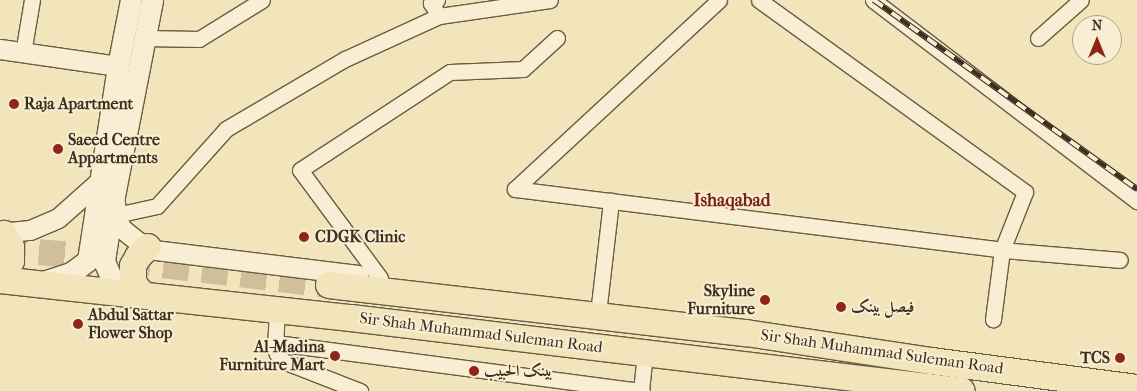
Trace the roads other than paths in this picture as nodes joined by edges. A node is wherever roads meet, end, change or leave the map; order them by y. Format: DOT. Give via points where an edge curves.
graph roads {
  1 [pos="32,0"];
  2 [pos="131,0"];
  3 [pos="152,0"];
  4 [pos="262,0"];
  5 [pos="550,0"];
  6 [pos="719,0"];
  7 [pos="759,0"];
  8 [pos="873,0"];
  9 [pos="1081,0"];
  10 [pos="433,1"];
  11 [pos="439,16"];
  12 [pos="145,38"];
  13 [pos="557,38"];
  14 [pos="1038,38"];
  15 [pos="0,49"];
  16 [pos="23,53"];
  17 [pos="118,66"];
  18 [pos="110,197"];
  19 [pos="611,201"];
  20 [pos="1137,201"];
  21 [pos="2,234"];
  22 [pos="148,247"];
  23 [pos="1002,250"];
  24 [pos="1120,260"];
  25 [pos="0,275"];
  26 [pos="380,278"];
  27 [pos="0,280"];
  28 [pos="37,284"];
  29 [pos="329,285"];
  30 [pos="139,295"];
  31 [pos="599,304"];
  32 [pos="277,309"];
  33 [pos="993,319"];
  34 [pos="746,333"];
  35 [pos="276,343"];
  36 [pos="645,353"];
  37 [pos="1137,388"];
  38 [pos="360,391"];
  39 [pos="642,391"];
  40 [pos="962,391"];
  1 -- 16 [label="street"];
  2 -- 17 [label="main road"];
  3 -- 12 [label="main road"];
  4 -- 12 [label="street" via="199,39"];
  5 -- 11 [label="street"];
  6 -- 19 [label="street" via="515,189"];
  7 -- 23 [label="street" via="1026,192"];
  8 -- 20 [label="street"];
  9 -- 14 [label="street"];
  10 -- 11 [label="street"];
  11 -- 18 [label="street" via="345,59 226,129 157,206"];
  12 -- 18 [label="main road"];
  13 -- 26 [label="street" via="523,69 450,72 300,170"];
  15 -- 16 [label="street"];
  16 -- 17 [label="street"];
  17 -- 18 [label="main road"];
  18 -- 21 [label="street" via="30,230"];
  18 -- 22 [label="street" via="121,228"];
  18 -- 28 [label="main road" via="88,260 72,273"];
  18 -- 30 [label="main road" via="104,261 111,277"];
  19 -- 23 [label="street"];
  19 -- 31 [label="street"];
  21 -- 25 [label="highway" via="11,247 11,261"];
  22 -- 26 [label="street" via="179,254"];
  22 -- 30 [label="highway" via="133,266"];
  23 -- 24 [label="street"];
  23 -- 33 [label="street"];
  26 -- 31 [label="street"];
  27 -- 28 [label="highway, Sir Shah Muhammad Suleman Road"];
  28 -- 30 [label="highway, Sir Shah Muhammad Suleman Road"];
  29 -- 34 [label="highway, Sir Shah Muhammad Suleman Road"];
  30 -- 32 [label="highway, Sir Shah Muhammad Suleman Road"];
  31 -- 34 [label="street" via="645,310"];
  32 -- 35 [label="street"];
  32 -- 36 [label="highway, Sir Shah Muhammad Suleman Road"];
  34 -- 37 [label="highway, Sir Shah Muhammad Suleman Road"];
  35 -- 38 [label="street" via="277,354 283,360"];
  35 -- 39 [label="street"];
  36 -- 39 [label="street"];
  36 -- 40 [label="highway, Sir Shah Muhammad Suleman Road"];
}
